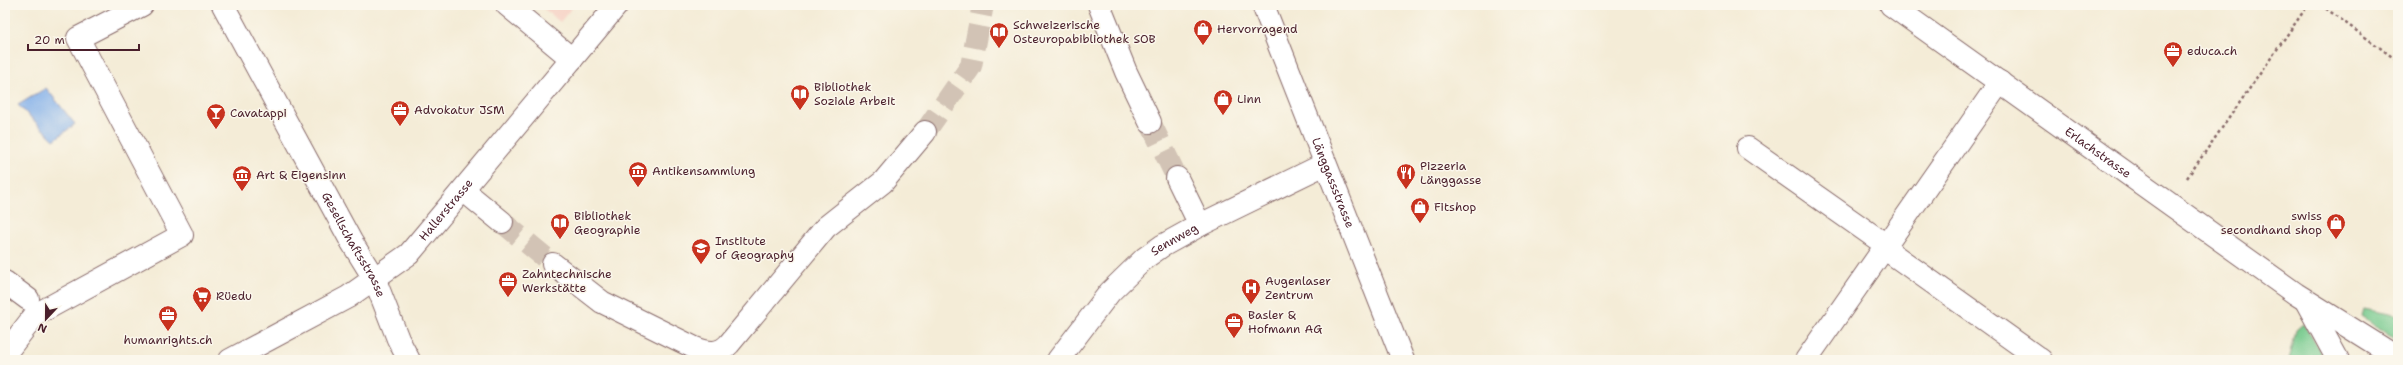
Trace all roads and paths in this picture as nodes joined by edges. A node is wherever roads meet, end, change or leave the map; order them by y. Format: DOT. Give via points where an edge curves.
graph roads {
  1 [pos="142,5"];
  2 [pos="223,5"];
  3 [pos="507,5"];
  4 [pos="617,5"];
  5 [pos="1099,5"];
  6 [pos="1263,5"];
  7 [pos="1891,5"];
  8 [pos="2308,5"];
  9 [pos="2321,5"];
  10 [pos="572,59"];
  11 [pos="2398,60"];
  12 [pos="2000,82"];
  13 [pos="1150,122"];
  14 [pos="925,132"];
  15 [pos="1748,148"];
  16 [pos="1325,164"];
  17 [pos="1177,178"];
  18 [pos="2183,183"];
  19 [pos="463,190"];
  20 [pos="502,222"];
  21 [pos="1200,225"];
  22 [pos="1885,247"];
  23 [pos="553,264"];
  24 [pos="375,280"];
  25 [pos="5,282"];
  26 [pos="28,300"];
  27 [pos="2305,300"];
  28 [pos="5,354"];
  29 [pos="2398,358"];
  30 [pos="230,360"];
  31 [pos="409,360"];
  32 [pos="1058,360"];
  33 [pos="1403,360"];
  34 [pos="1806,360"];
  35 [pos="2041,360"];
  36 [pos="2338,360"];
  1 -- 28 [label="street" via="78,38 182,235 36,315"];
  2 -- 24 [label="street, Gesellschaftsstrasse" via="351,241"];
  3 -- 10 [label="street"];
  4 -- 10 [label="street, Hallerstrasse"];
  5 -- 13 [label="street" via="1126,72"];
  6 -- 16 [label="street, Länggassstrasse"];
  7 -- 12 [label="street, Erlachstrasse"];
  8 -- 18 [label="path"];
  9 -- 11 [label="path"];
  10 -- 19 [label="street, Hallerstrasse"];
  12 -- 22 [label="street"];
  12 -- 27 [label="street, Erlachstrasse"];
  14 -- 23 [label="street" via="883,182 826,227 729,344 718,352 695,348 611,307"];
  15 -- 22 [label="street"];
  16 -- 21 [label="street, Sennweg"];
  16 -- 33 [label="street, Länggassstrasse"];
  17 -- 21 [label="street"];
  19 -- 20 [label="street"];
  19 -- 24 [label="street, Hallerstrasse" via="409,254"];
  21 -- 32 [label="street, Sennweg" via="1162,246 1131,270 1110,292"];
  22 -- 34 [label="street"];
  22 -- 35 [label="street"];
  24 -- 30 [label="street, Hallerstrasse"];
  24 -- 31 [label="street, Gesellschaftsstrasse"];
  25 -- 26 [label="street"];
  27 -- 29 [label="street, Erlachstrasse"];
  27 -- 36 [label="street, Erlachstrasse"];
}
